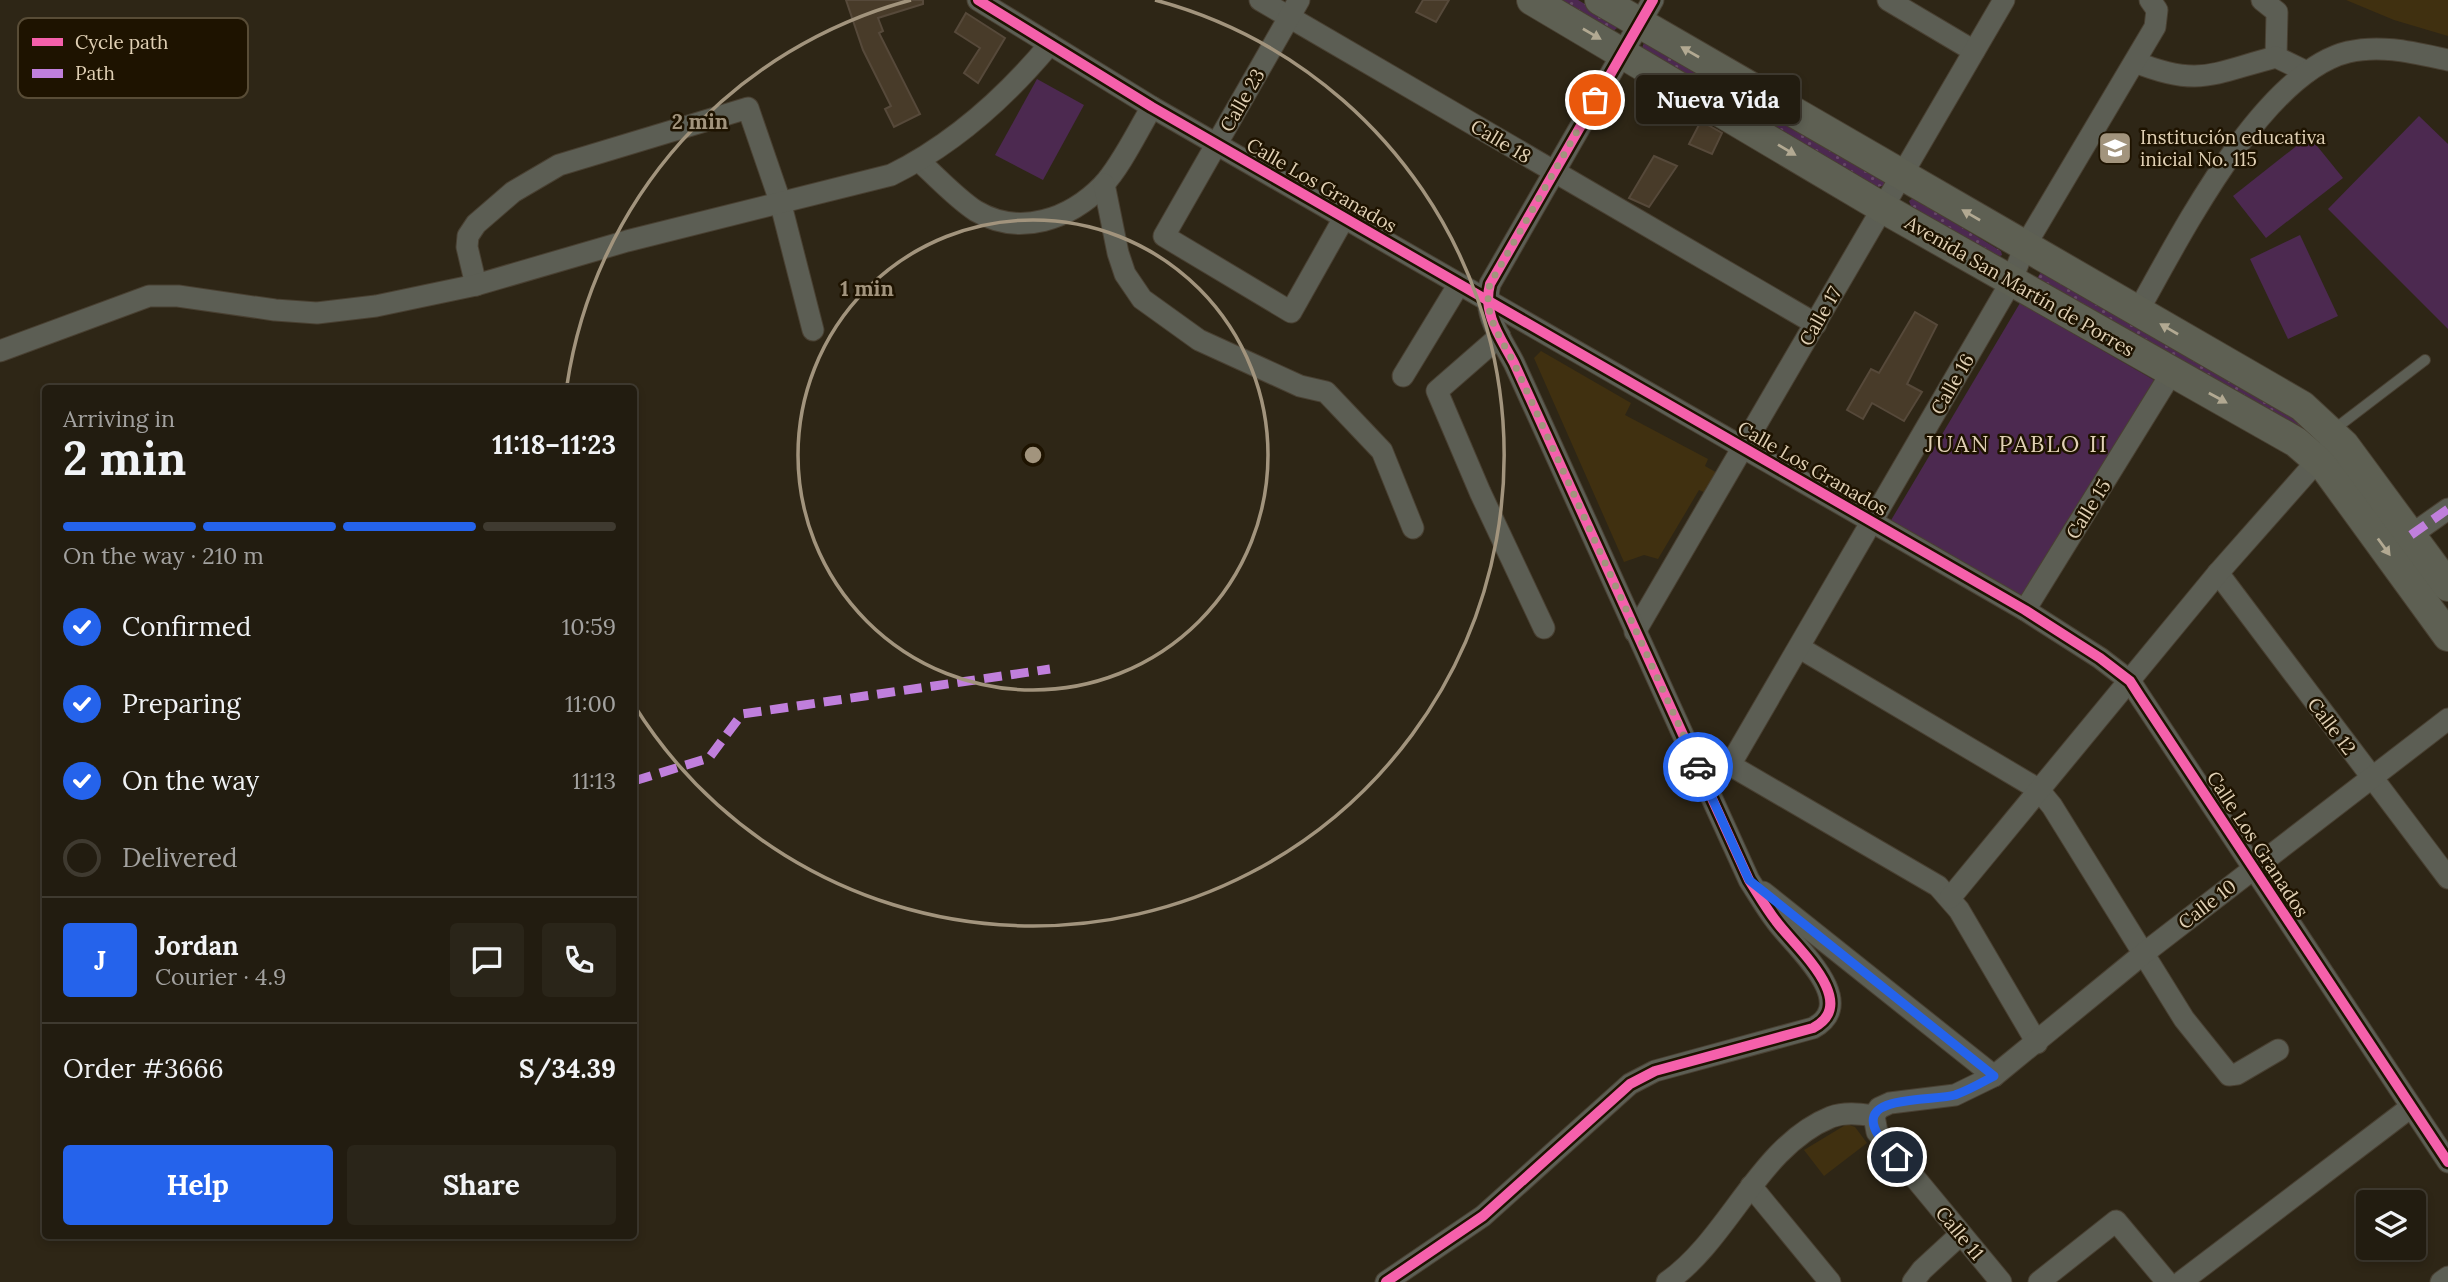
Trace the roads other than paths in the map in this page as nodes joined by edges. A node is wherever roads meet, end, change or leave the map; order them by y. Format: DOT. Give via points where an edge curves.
graph roads {
  1 [pos="978,0"];
  2 [pos="1260,0"];
  3 [pos="1532,0"];
  4 [pos="1600,0"];
  5 [pos="1888,0"];
  6 [pos="2004,0"];
  7 [pos="2150,0"];
  8 [pos="2262,0"];
  9 [pos="1294,8"];
  10 [pos="1646,11"];
  11 [pos="1050,44"];
  12 [pos="1974,51"];
  13 [pos="1622,52"];
  14 [pos="2276,57"];
  15 [pos="2448,60"];
  16 [pos="2135,62"];
  17 [pos="2307,72"];
  18 [pos="1152,107"];
  19 [pos="1217,144"];
  20 [pos="919,161"];
  21 [pos="1553,172"];
  22 [pos="1903,175"];
  23 [pos="1104,184"];
  24 [pos="780,201"];
  25 [pos="1883,208"];
  26 [pos="1344,218"];
  27 [pos="2025,246"];
  28 [pos="2011,282"];
  29 [pos="1459,284"];
  30 [pos="476,285"];
  31 [pos="1486,299"];
  32 [pos="2138,311"];
  33 [pos="1816,324"];
  34 [pos="813,330"];
  35 [pos="1500,337"];
  36 [pos="0,351"];
  37 [pos="2425,360"];
  38 [pos="2172,372"];
  39 [pos="1403,376"];
  40 [pos="2329,443"];
  41 [pos="1743,447"];
  42 [pos="2448,509"];
  43 [pos="1872,522"];
  44 [pos="1413,528"];
  45 [pos="2411,535"];
  46 [pos="2218,573"];
  47 [pos="2448,586"];
  48 [pos="2025,610"];
  49 [pos="1544,628"];
  50 [pos="1635,632"];
  51 [pos="2448,636"];
  52 [pos="1800,648"];
  53 [pos="2130,681"];
  54 [pos="2448,719"];
  55 [pos="1695,760"];
  56 [pos="1730,765"];
  57 [pos="2370,778"];
  58 [pos="2038,789"];
  59 [pos="2254,869"];
  60 [pos="2448,878"];
  61 [pos="1749,880"];
  62 [pos="1951,898"];
  63 [pos="2143,954"];
  64 [pos="2036,1043"];
  65 [pos="2278,1050"];
  66 [pos="1994,1076"];
  67 [pos="2411,1107"];
  68 [pos="1874,1115"];
  69 [pos="2448,1161"];
  70 [pos="1751,1186"];
  71 [pos="1961,1234"];
  72 [pos="2448,1276"];
  73 [pos="2180,1281"];
  74 [pos="1386,1282"];
  75 [pos="1667,1282"];
  76 [pos="1830,1282"];
  77 [pos="1913,1282"];
  78 [pos="2001,1282"];
  79 [pos="2039,1282"];
  80 [pos="2441,1282"];
  1 -- 11 [label="street, Calle Los Granados"];
  2 -- 9 [label="street, Calle 18"];
  3 -- 13 [label="main road, Avenida San Martín de Porres, one-way"];
  4 -- 10 [label="main road, Avenida San Martín de Porres"];
  5 -- 12 [label="street"];
  6 -- 12 [label="street, Calle 17"];
  7 -- 16 [label="street, Calle 16" via="2157,10 2155,27"];
  8 -- 14 [label="street" via="2277,12 2280,21"];
  9 -- 19 [label="street, Calle 23"];
  9 -- 21 [label="street, Calle 18"];
  10 -- 13 [label="street"];
  22 -- 10 [label="main road, Avenida San Martín de Porres, one-way"];
  11 -- 18 [label="street, Calle Los Granados"];
  11 -- 20 [label="street" via="1008,91 957,136"];
  12 -- 22 [label="street, Calle 17"];
  13 -- 21 [label="street"];
  13 -- 25 [label="main road, Avenida San Martín de Porres, one-way"];
  14 -- 16 [label="street" via="2202,78 2169,75"];
  14 -- 17 [label="street"];
  15 -- 17 [label="street" via="2390,48 2347,52"];
  16 -- 27 [label="street, Calle 16"];
  17 -- 32 [label="street" via="2275,99 2233,156"];
  18 -- 19 [label="street, Calle Los Granados"];
  18 -- 23 [label="street"];
  19 -- 26 [label="street, Calle Los Granados"];
  19 -- 26 [label="street, Calle 23" via="1164,236 1291,312"];
  20 -- 23 [label="street" via="976,211 1006,223 1034,224 1070,211"];
  20 -- 24 [label="street" via="891,175"];
  21 -- 31 [label="street"];
  21 -- 33 [label="street, Calle 18"];
  22 -- 25 [label="street, Calle 17"];
  27 -- 22 [label="main road, Avenida San Martín de Porres, one-way"];
  23 -- 44 [label="street" via="1118,253 1125,274 1142,299 1199,340 1300,386 1326,392 1382,451"];
  24 -- 30 [label="street"];
  24 -- 30 [label="street" via="748,108 559,165 513,192 468,236"];
  24 -- 34 [label="street"];
  25 -- 28 [label="main road, Avenida San Martín de Porres"];
  25 -- 33 [label="street, Calle 17"];
  26 -- 29 [label="street, Calle Los Granados"];
  27 -- 28 [label="street, Calle 16"];
  27 -- 32 [label="main road, Avenida San Martín de Porres"];
  28 -- 38 [label="main road, Avenida San Martín de Porres"];
  28 -- 43 [label="street, Calle 16"];
  29 -- 31 [label="street, Calle Los Granados"];
  29 -- 39 [label="street"];
  30 -- 36 [label="street" via="317,313 149,296"];
  31 -- 35 [label="street"];
  31 -- 41 [label="street, Calle Los Granados"];
  40 -- 32 [label="main road, Avenida San Martín de Porres, one-way" via="2302,406"];
  33 -- 41 [label="street, Calle 17"];
  35 -- 49 [label="street" via="1437,391"];
  35 -- 50 [label="street"];
  37 -- 40 [label="lane"];
  38 -- 40 [label="main road, Avenida San Martín de Porres, one-way" via="2296,442"];
  38 -- 48 [label="street, Calle 15"];
  40 -- 45 [label="main road, Avenida San Martín de Porres"];
  40 -- 46 [label="street"];
  40 -- 51 [label="main road, Avenida San Martín de Porres, one-way"];
  41 -- 43 [label="street, Calle Los Granados"];
  41 -- 50 [label="street, Calle 17"];
  42 -- 45 [label="street"];
  43 -- 48 [label="street, Calle Los Granados"];
  43 -- 52 [label="street, Calle 16"];
  45 -- 47 [label="main road, Avenida San Martín de Porres"];
  46 -- 53 [label="street"];
  46 -- 57 [label="street, Calle 12"];
  48 -- 53 [label="street, Calle Los Granados"];
  50 -- 55 [label="street"];
  52 -- 56 [label="street, Calle 16"];
  52 -- 58 [label="street"];
  53 -- 58 [label="street"];
  53 -- 59 [label="street, Calle Los Granados"];
  54 -- 57 [label="street, Calle 10"];
  55 -- 56 [label="street"];
  55 -- 61 [label="street"];
  56 -- 62 [label="street" via="1924,876"];
  57 -- 59 [label="street, Calle 10"];
  57 -- 60 [label="street, Calle 12"];
  58 -- 62 [label="street"];
  58 -- 63 [label="street"];
  59 -- 63 [label="street, Calle 10"];
  59 -- 67 [label="street, Calle Los Granados"];
  61 -- 66 [label="street"];
  61 -- 74 [label="street" via="1775,921 1825,981 1830,1000 1826,1017 1813,1028 1655,1071 1630,1084 1483,1216"];
  62 -- 64 [label="street"];
  63 -- 64 [label="street, Calle 10"];
  63 -- 65 [label="street" via="2184,1019 2229,1075"];
  64 -- 66 [label="street, Calle 10"];
  66 -- 68 [label="street, Calle 10" via="1955,1095 1890,1103"];
  67 -- 69 [label="street, Calle Los Granados"];
  67 -- 73 [label="street"];
  68 -- 70 [label="street" via="1849,1113 1813,1127"];
  68 -- 71 [label="street, Calle 11" via="1877,1132"];
  70 -- 75 [label="street" via="1687,1268"];
  70 -- 76 [label="street"];
  71 -- 77 [label="street"];
  71 -- 78 [label="street, Calle 11"];
  72 -- 80 [label="street"];
  73 -- 79 [label="street" via="2116,1221"];
}
